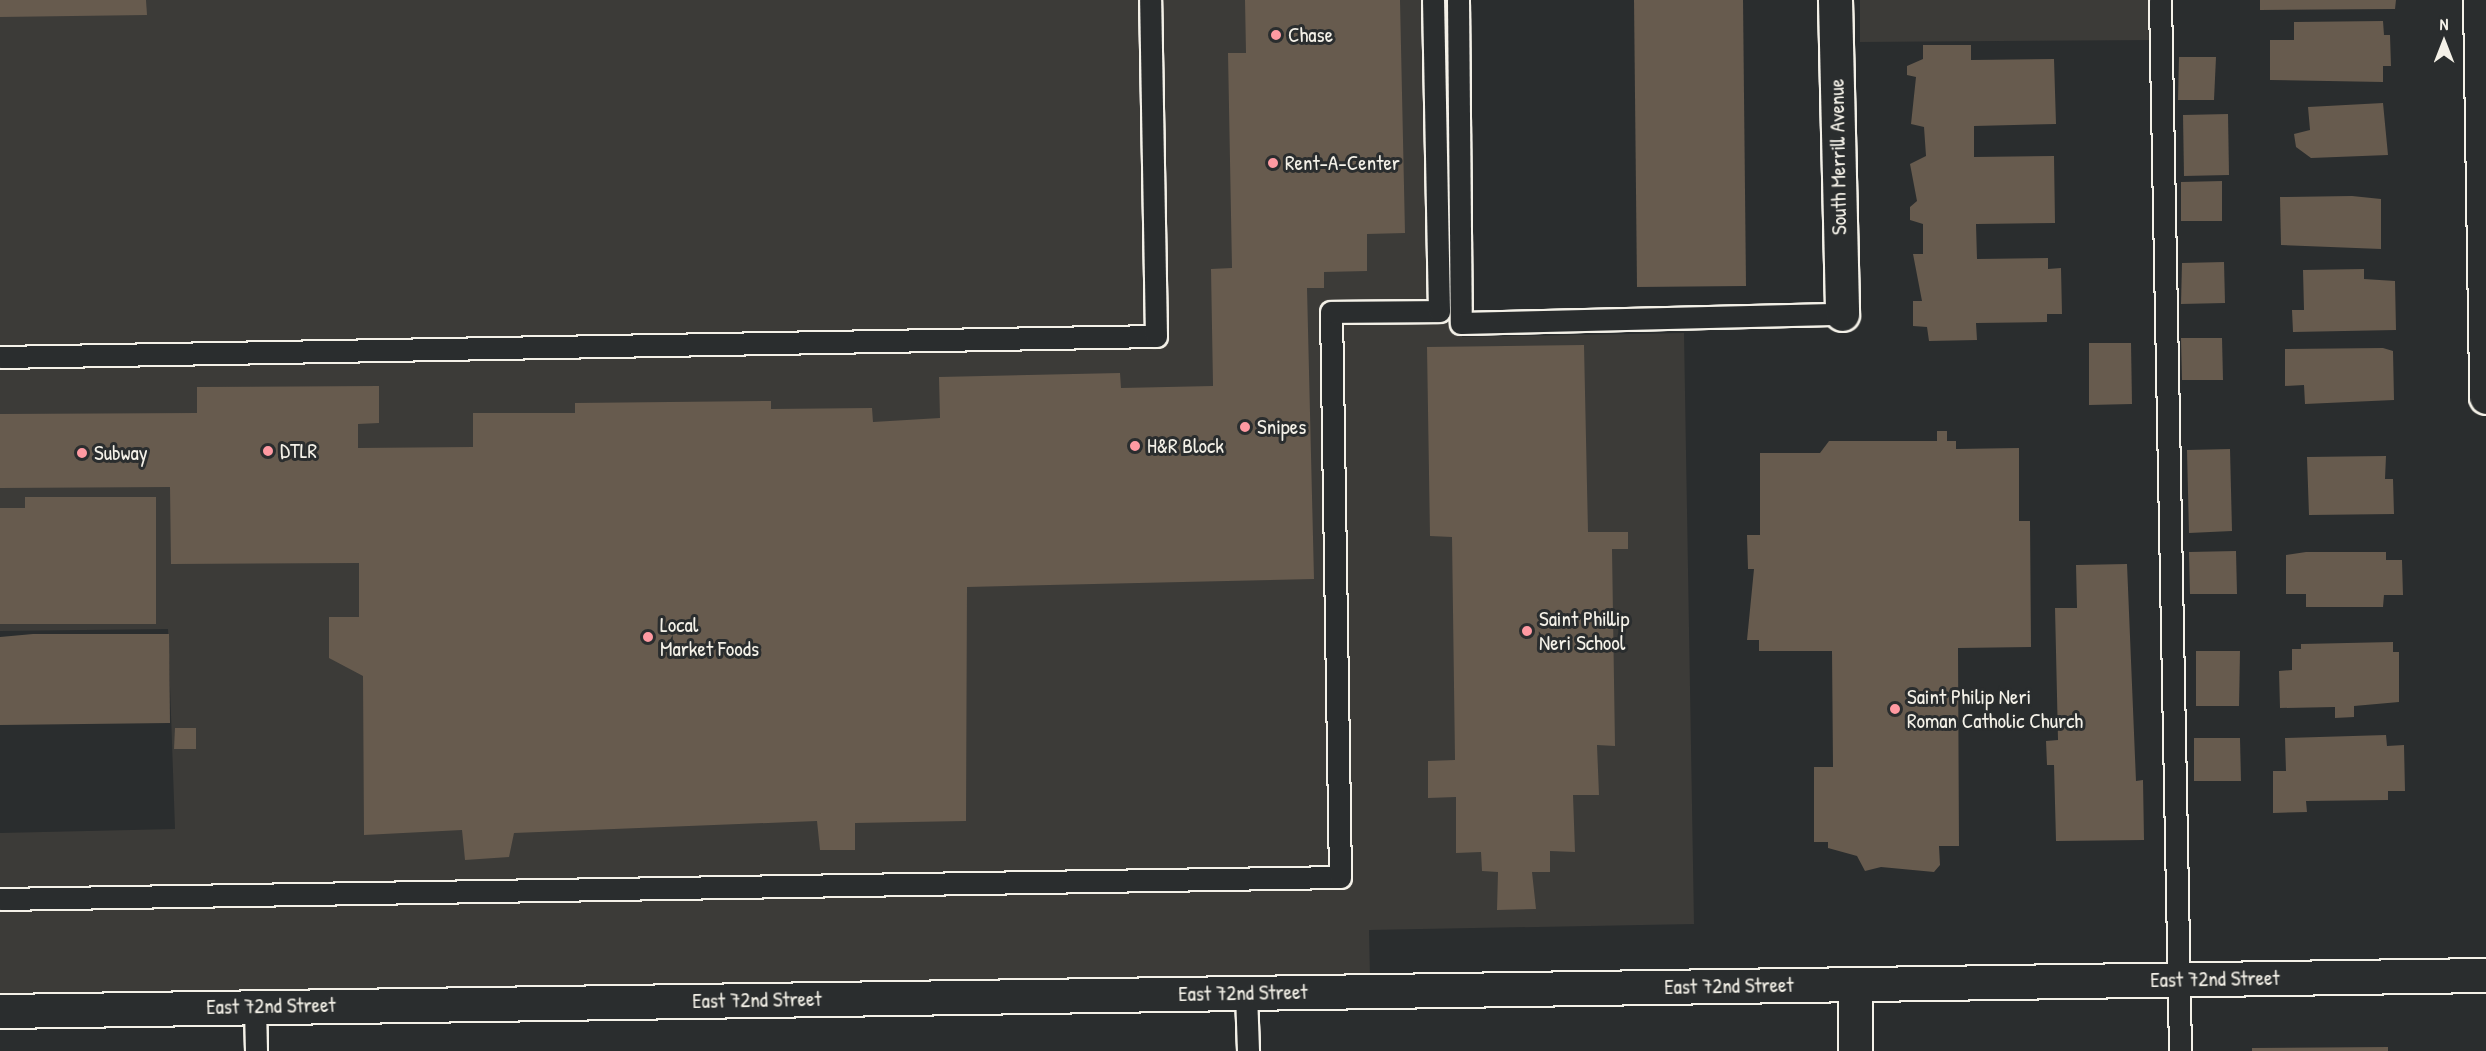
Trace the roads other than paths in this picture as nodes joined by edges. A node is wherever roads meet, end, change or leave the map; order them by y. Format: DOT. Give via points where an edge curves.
graph roads {
  1 [pos="1150,0"];
  2 [pos="1433,0"];
  3 [pos="1458,0"];
  4 [pos="1835,0"];
  5 [pos="2160,0"];
  6 [pos="2480,0"];
  7 [pos="1842,314"];
  8 [pos="0,357"];
  9 [pos="2486,397"];
  10 [pos="0,899"];
  11 [pos="2486,975"];
  12 [pos="2180,980"];
  13 [pos="1854,984"];
  14 [pos="1246,993"];
  15 [pos="255,1007"];
  16 [pos="0,1011"];
  17 [pos="256,1051"];
  18 [pos="1248,1051"];
  19 [pos="1855,1051"];
  20 [pos="2180,1051"];
  1 -- 8 [label="lane" via="1156,336"];
  2 -- 10 [label="lane" via="1439,311 1331,312 1340,877"];
  3 -- 7 [label="lane" via="1461,323"];
  4 -- 7 [label="street, South Merrill Avenue"];
  5 -- 12 [label="lane"];
  6 -- 9 [label="street"];
  11 -- 12 [label="street, East 72nd Street"];
  12 -- 13 [label="street, East 72nd Street"];
  12 -- 20 [label="lane"];
  13 -- 14 [label="street, East 72nd Street"];
  13 -- 19 [label="street"];
  14 -- 15 [label="street, East 72nd Street"];
  14 -- 18 [label="lane"];
  15 -- 16 [label="street, East 72nd Street"];
  15 -- 17 [label="lane"];
}
